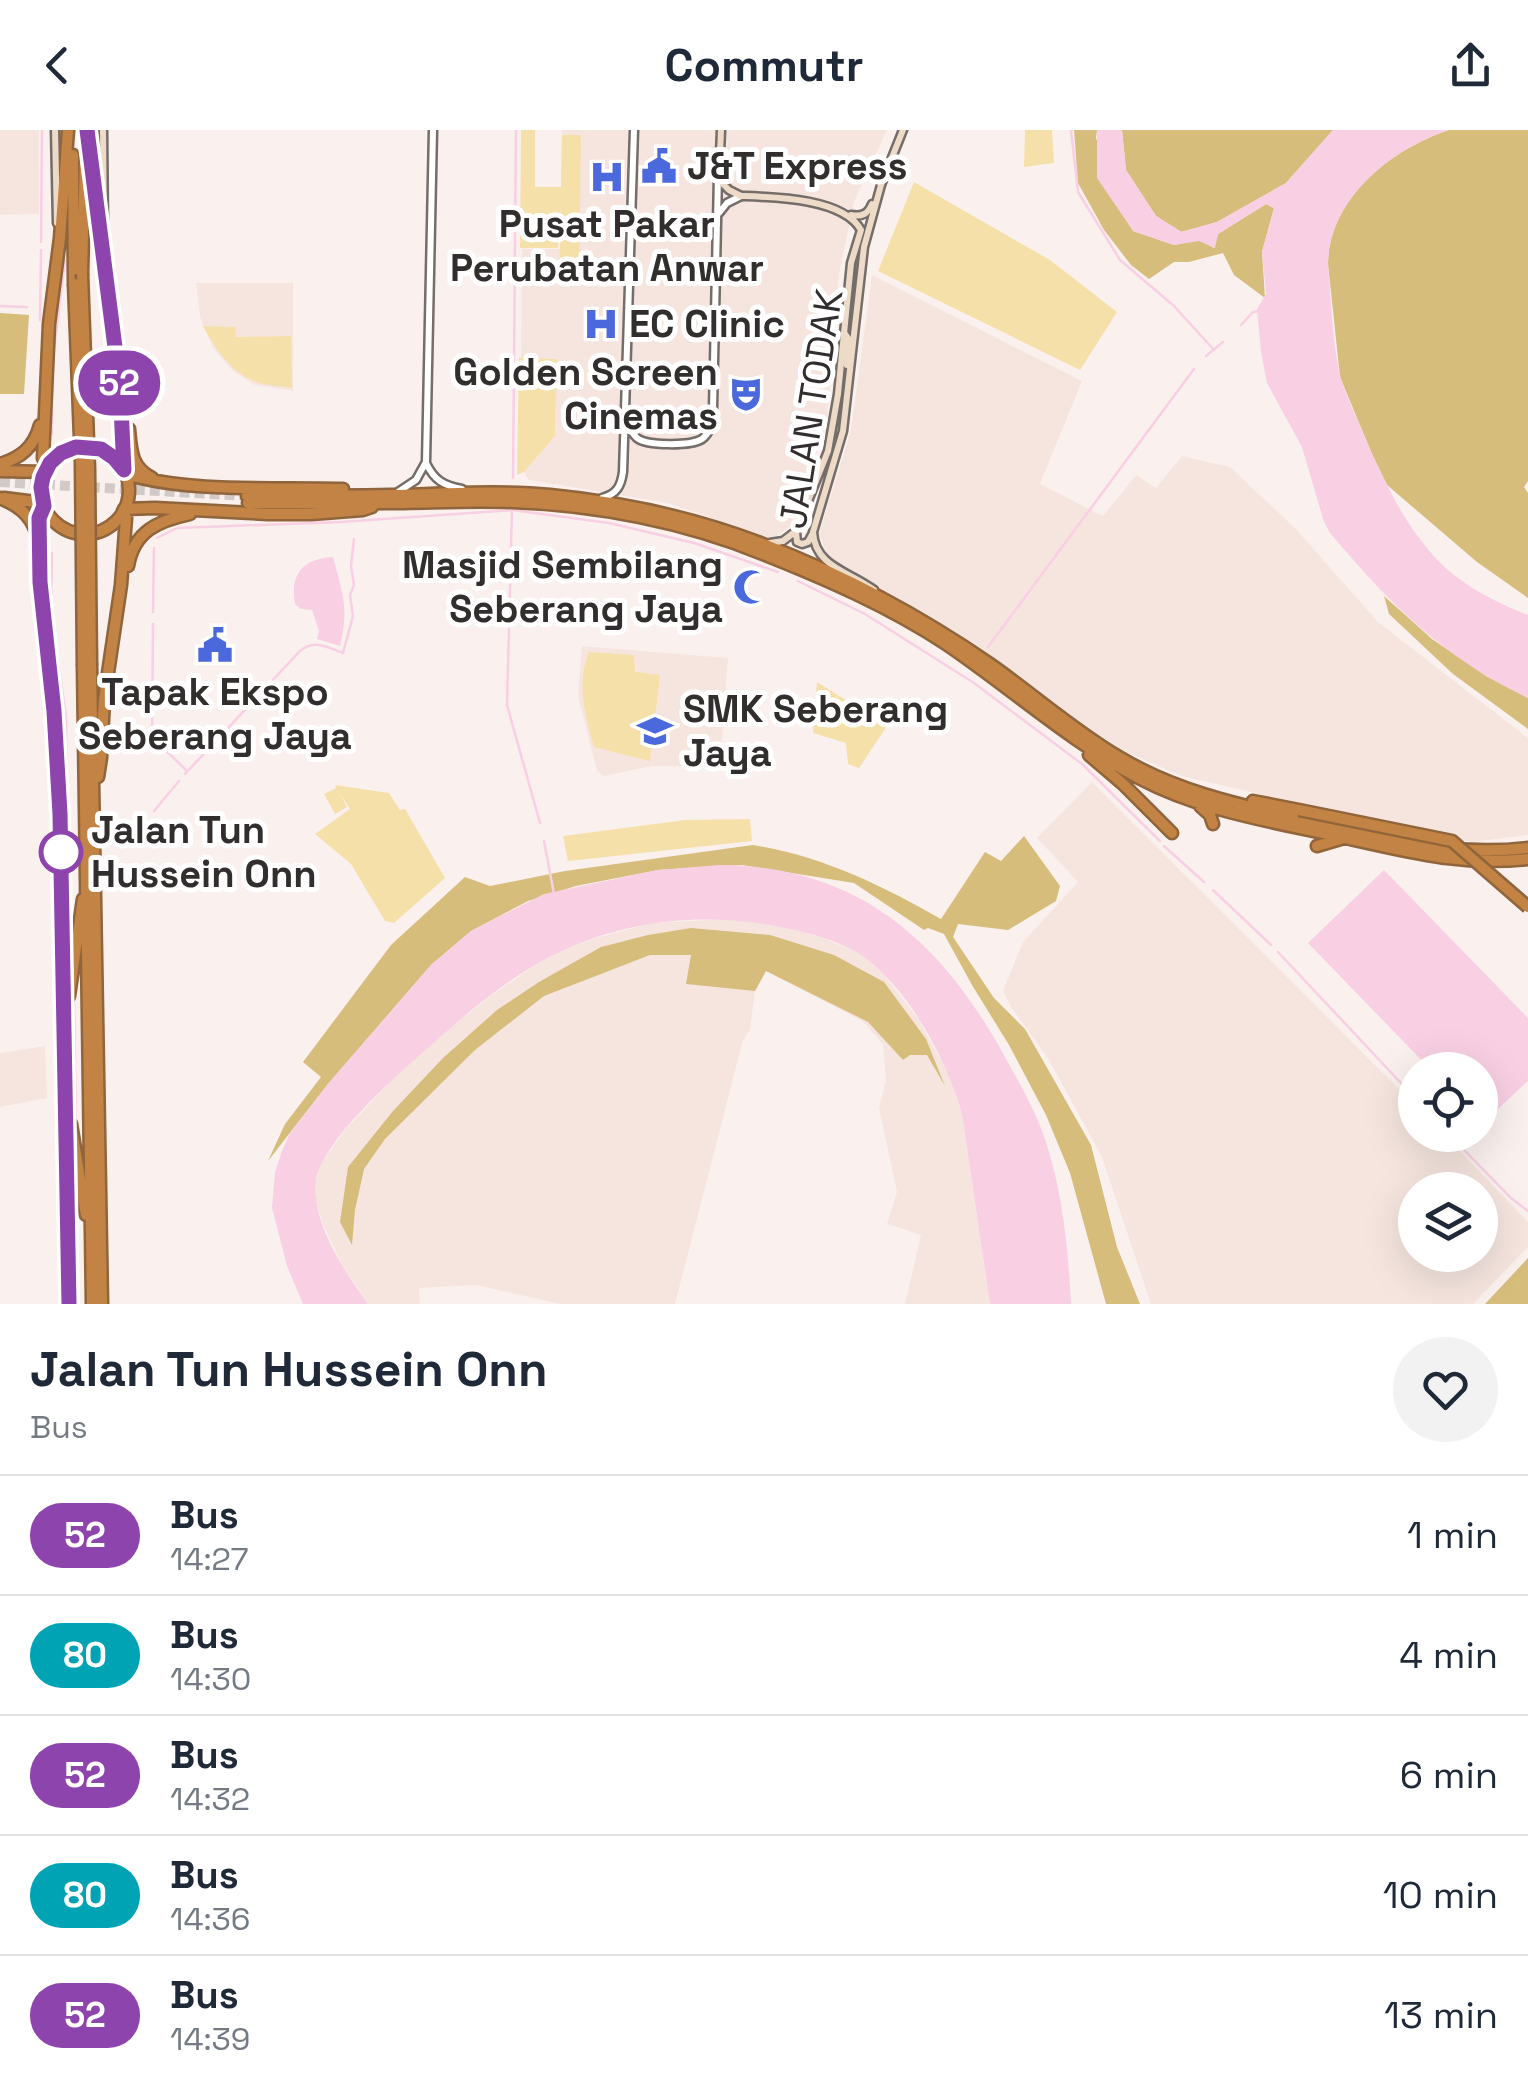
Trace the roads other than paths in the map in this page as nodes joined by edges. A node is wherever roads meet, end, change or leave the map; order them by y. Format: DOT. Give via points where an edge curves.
graph roads {
  1 [pos="56,130"];
  2 [pos="70,130"];
  3 [pos="86,130"];
  4 [pos="103,130"];
  5 [pos="433,130"];
  6 [pos="634,130"];
  7 [pos="721,130"];
  8 [pos="902,132"];
  9 [pos="720,153"];
  10 [pos="718,175"];
  11 [pos="881,185"];
  12 [pos="741,196"];
  13 [pos="846,214"];
  14 [pos="717,215"];
  15 [pos="58,250"];
  16 [pos="104,264"];
  17 [pos="78,279"];
  18 [pos="844,334"];
  19 [pos="848,383"];
  20 [pos="121,405"];
  21 [pos="45,409"];
  22 [pos="625,416"];
  23 [pos="426,462"];
  24 [pos="0,467"];
  25 [pos="46,470"];
  26 [pos="125,472"];
  27 [pos="167,483"];
  28 [pos="479,492"];
  29 [pos="0,498"];
  30 [pos="388,498"];
  31 [pos="247,500"];
  32 [pos="592,500"];
  33 [pos="43,504"];
  34 [pos="124,510"];
  35 [pos="204,511"];
  36 [pos="796,531"];
  37 [pos="814,532"];
  38 [pos="38,542"];
  39 [pos="758,542"];
  40 [pos="121,585"];
  41 [pos="886,599"];
  42 [pos="87,666"];
  43 [pos="1038,686"];
  44 [pos="1023,688"];
  45 [pos="1057,727"];
  46 [pos="94,790"];
  47 [pos="1187,794"];
  48 [pos="1213,824"];
  49 [pos="1172,833"];
  50 [pos="1345,838"];
  51 [pos="1318,846"];
  52 [pos="1528,848"];
  53 [pos="1528,859"];
  54 [pos="87,884"];
  55 [pos="1528,907"];
  56 [pos="64,1025"];
  57 [pos="65,1083"];
  58 [pos="91,1241"];
  59 [pos="69,1304"];
  60 [pos="92,1304"];
  61 [pos="102,1304"];
  1 -- 15 [label="main road"];
  2 -- 15 [label="highway"];
  2 -- 17 [label="highway"];
  3 -- 16 [label="highway"];
  3 -- 17 [label="highway"];
  4 -- 16 [label="main road"];
  5 -- 23 [label="street"];
  6 -- 22 [label="street"];
  7 -- 9 [label="main road"];
  8 -- 11 [label="main road, JALAN TODAK"];
  9 -- 10 [label="main road"];
  9 -- 12 [label="main road" via="722,182"];
  10 -- 14 [label="street"];
  11 -- 13 [label="main road" via="868,213"];
  11 -- 19 [label="main road, JALAN TODAK" via="861,265"];
  12 -- 13 [label="main road" via="791,197"];
  12 -- 14 [label="street"];
  13 -- 18 [label="main road, JALAN TODAK" via="858,225 859,238"];
  14 -- 22 [label="street" via="712,420 706,435 688,443 642,441"];
  15 -- 21 [label="highway"];
  16 -- 20 [label="highway"];
  17 -- 42 [label="highway, bridge" via="89,469"];
  18 -- 19 [label="main road"];
  18 -- 36 [label="main road, JALAN TODAK" via="828,451"];
  19 -- 37 [label="main road, JALAN TODAK" via="843,431"];
  20 -- 26 [label="highway"];
  20 -- 27 [label="highway" via="136,465"];
  21 -- 24 [label="highway" via="33,443"];
  21 -- 25 [label="highway"];
  22 -- 32 [label="street" via="622,481 612,495"];
  23 -- 28 [label="street" via="441,482"];
  23 -- 30 [label="street" via="416,480"];
  24 -- 25 [label="highway"];
  25 -- 26 [label="highway" via="66,450 86,446 110,454"];
  25 -- 33 [label="highway"];
  26 -- 27 [label="highway"];
  26 -- 34 [label="highway"];
  27 -- 30 [label="highway" via="359,489"];
  28 -- 30 [label="highway"];
  28 -- 32 [label="highway"];
  29 -- 33 [label="highway"];
  29 -- 38 [label="highway" via="28,516"];
  30 -- 31 [label="highway"];
  30 -- 35 [label="highway" via="362,510 311,514"];
  30 -- 45 [label="highway" via="568,506 640,518 762,553 908,621"];
  32 -- 39 [label="highway"];
  33 -- 34 [label="highway" via="59,525 82,534 106,528"];
  33 -- 38 [label="highway"];
  34 -- 35 [label="highway"];
  34 -- 40 [label="highway"];
  35 -- 40 [label="highway" via="146,530"];
  36 -- 37 [label="main road" via="802,544"];
  36 -- 39 [label="main road, JALAN TODAK" via="779,542"];
  37 -- 41 [label="main road, JALAN TODAK" via="822,557"];
  38 -- 56 [label="highway" via="56,737"];
  39 -- 41 [label="highway"];
  40 -- 46 [label="highway"];
  41 -- 44 [label="highway"];
  42 -- 46 [label="highway"];
  42 -- 54 [label="highway"];
  43 -- 44 [label="highway"];
  44 -- 47 [label="highway" via="1120,758"];
  45 -- 47 [label="highway" via="1141,779"];
  45 -- 49 [label="highway"];
  46 -- 61 [label="highway"];
  47 -- 48 [label="highway"];
  47 -- 50 [label="highway"];
  47 -- 52 [label="highway" via="1434,848"];
  47 -- 55 [label="highway, bridge" via="1452,841"];
  50 -- 51 [label="highway"];
  50 -- 53 [label="highway" via="1455,861"];
  54 -- 56 [label="highway"];
  54 -- 58 [label="highway"];
  56 -- 57 [label="highway"];
  57 -- 58 [label="highway"];
  57 -- 59 [label="highway"];
  58 -- 60 [label="highway"];
}
